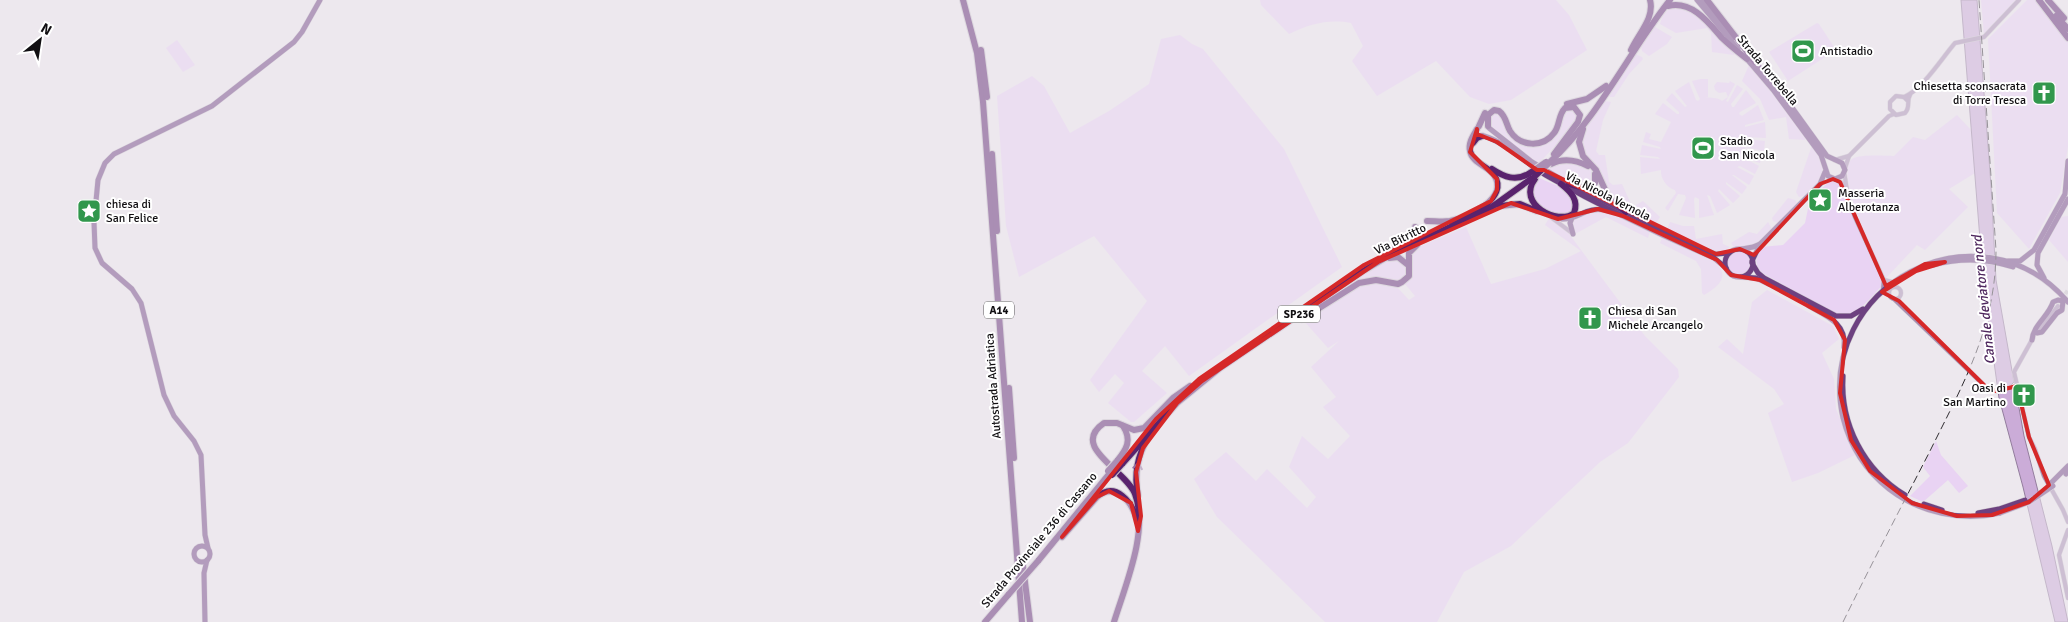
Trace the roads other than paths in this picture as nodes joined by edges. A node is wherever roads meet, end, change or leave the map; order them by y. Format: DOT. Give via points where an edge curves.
graph roads {
  1 [pos="320,0"];
  2 [pos="963,0"];
  3 [pos="968,0"];
  4 [pos="1650,0"];
  5 [pos="1666,0"];
  6 [pos="1670,0"];
  7 [pos="1697,0"];
  8 [pos="1702,0"];
  9 [pos="1707,0"];
  10 [pos="2019,0"];
  11 [pos="2041,0"];
  12 [pos="2048,1"];
  13 [pos="1658,16"];
  14 [pos="2068,17"];
  15 [pos="2068,22"];
  16 [pos="2068,29"];
  17 [pos="2068,38"];
  18 [pos="1631,50"];
  19 [pos="1747,58"];
  20 [pos="1755,62"];
  21 [pos="1606,86"];
  22 [pos="1911,94"];
  23 [pos="1904,97"];
  24 [pos="1908,101"];
  25 [pos="1890,109"];
  26 [pos="1593,112"];
  27 [pos="1894,114"];
  28 [pos="1889,116"];
  29 [pos="1478,127"];
  30 [pos="1488,127"];
  31 [pos="1483,136"];
  32 [pos="1554,154"];
  33 [pos="1823,154"];
  34 [pos="1849,156"];
  35 [pos="1834,160"];
  36 [pos="2068,161"];
  37 [pos="1549,163"];
  38 [pos="1825,170"];
  39 [pos="1844,170"];
  40 [pos="1536,174"];
  41 [pos="1834,179"];
  42 [pos="1562,184"];
  43 [pos="1570,184"];
  44 [pos="1820,184"];
  45 [pos="1848,197"];
  46 [pos="2068,198"];
  47 [pos="1476,212"];
  48 [pos="1625,214"];
  49 [pos="1552,218"];
  50 [pos="1572,218"];
  51 [pos="1427,222"];
  52 [pos="1457,225"];
  53 [pos="1412,230"];
  54 [pos="1573,234"];
  55 [pos="1669,236"];
  56 [pos="1429,237"];
  57 [pos="1760,244"];
  58 [pos="1740,249"];
  59 [pos="1729,252"];
  60 [pos="1384,254"];
  61 [pos="1960,257"];
  62 [pos="1934,261"];
  63 [pos="1752,262"];
  64 [pos="1945,262"];
  65 [pos="2003,262"];
  66 [pos="1409,266"];
  67 [pos="1726,268"];
  68 [pos="1741,277"];
  69 [pos="1352,279"];
  70 [pos="1884,280"];
  71 [pos="2050,284"];
  72 [pos="1890,287"];
  73 [pos="1898,299"];
  74 [pos="1873,300"];
  75 [pos="2066,301"];
  76 [pos="2058,306"];
  77 [pos="2068,306"];
  78 [pos="1302,319"];
  79 [pos="2038,333"];
  80 [pos="2032,340"];
  81 [pos="1843,355"];
  82 [pos="1191,386"];
  83 [pos="2015,386"];
  84 [pos="1176,403"];
  85 [pos="1122,425"];
  86 [pos="1119,462"];
  87 [pos="2068,466"];
  88 [pos="1870,472"];
  89 [pos="2067,472"];
  90 [pos="1110,473"];
  91 [pos="1886,482"];
  92 [pos="2052,484"];
  93 [pos="1894,493"];
  94 [pos="2000,511"];
  95 [pos="2068,522"];
  96 [pos="2068,530"];
  97 [pos="1138,531"];
  98 [pos="1062,538"];
  99 [pos="205,547"];
  100 [pos="207,560"];
  101 [pos="199,561"];
  102 [pos="1039,562"];
  103 [pos="1022,566"];
  104 [pos="204,573"];
  105 [pos="1010,595"];
  106 [pos="2068,598"];
  107 [pos="205,622"];
  108 [pos="985,622"];
  109 [pos="990,622"];
  110 [pos="1022,622"];
  111 [pos="1027,622"];
  112 [pos="1030,622"];
  113 [pos="1114,622"];
  1 -- 99 [label="main road" via="302,32 287,48 206,111 114,154 102,168 98,180 94,222 96,253 138,298 164,395 174,416 201,455"];
  2 -- 110 [label="highway, Autostrada Adriatica / A14" via="981,80"];
  3 -- 103 [label="highway, Autostrada Adriatica / A14" via="986,81"];
  4 -- 18 [label="highway" via="1650,16"];
  5 -- 18 [label="highway, Via Bitritto / SP236"];
  6 -- 13 [label="highway, Via Bitritto / SP236"];
  7 -- 19 [label="main road, Strada Torrebella"];
  8 -- 20 [label="main road, Strada Torrebella"];
  9 -- 20 [label="highway"];
  10 -- 22 [label="street" via="1981,39 1958,41"];
  11 -- 16 [label="highway"];
  11 -- 17 [label="highway"];
  12 -- 14 [label="highway"];
  12 -- 15 [label="highway"];
  13 -- 19 [label="highway" via="1673,3 1689,2 1728,44"];
  13 -- 26 [label="highway, Via Bitritto / SP236"];
  18 -- 21 [label="highway, Via Bitritto / SP236"];
  19 -- 33 [label="main road, Strada Torrebella"];
  20 -- 33 [label="main road, Strada Torrebella" via="1782,94"];
  21 -- 29 [label="highway" via="1587,99 1564,106 1552,132 1540,140 1532,142 1518,137 1505,113 1497,108 1488,111"];
  21 -- 32 [label="highway, Via Bitritto / SP236"];
  22 -- 23 [label="street"];
  22 -- 24 [label="street"];
  23 -- 24 [label="street"];
  23 -- 25 [label="street" via="1892,98"];
  24 -- 27 [label="street" via="1909,109 1905,113"];
  25 -- 27 [label="street"];
  25 -- 28 [label="street"];
  26 -- 37 [label="highway, Via Bitritto / SP236"];
  26 -- 48 [label="highway" via="1581,133 1580,149 1596,170 1608,196"];
  27 -- 28 [label="street"];
  28 -- 34 [label="street"];
  29 -- 30 [label="main road" via="1482,124"];
  29 -- 31 [label="main road" via="1479,134"];
  29 -- 47 [label="highway" via="1470,152 1494,174 1498,185 1494,198"];
  30 -- 31 [label="main road" via="1489,132"];
  30 -- 32 [label="highway" via="1488,115 1494,110 1499,111 1517,139 1536,144 1555,133 1565,108 1574,107 1580,119"];
  30 -- 43 [label="main road, Via Nicola Vernola" via="1532,162"];
  31 -- 40 [label="highway" via="1477,138 1472,146 1477,158 1508,178"];
  31 -- 42 [label="main road, Via Nicola Vernola"];
  32 -- 37 [label="highway, Via Bitritto / SP236"];
  33 -- 35 [label="main road"];
  33 -- 38 [label="main road"];
  34 -- 35 [label="street"];
  34 -- 39 [label="street"];
  35 -- 38 [label="main road"];
  35 -- 39 [label="main road" via="1842,163"];
  36 -- 65 [label="main road" via="2065,194 2034,250 2020,261"];
  37 -- 40 [label="highway, Via Bitritto / SP236, bridge"];
  37 -- 40 [label="highway, Via Bitritto / SP236, bridge"];
  37 -- 43 [label="highway" via="1573,160 1589,167 1596,176 1595,184 1589,189"];
  38 -- 41 [label="main road"];
  38 -- 44 [label="main road"];
  39 -- 41 [label="main road" via="1842,176"];
  39 -- 45 [label="street"];
  40 -- 42 [label="highway" via="1530,188 1533,204 1541,210 1567,216 1574,213 1576,204 1572,193"];
  40 -- 47 [label="highway, Via Bitritto / SP236"];
  40 -- 52 [label="highway, Via Bitritto / SP236" via="1497,205"];
  41 -- 44 [label="main road"];
  41 -- 45 [label="street" via="1842,184"];
  42 -- 48 [label="main road, Via Nicola Vernola"];
  43 -- 48 [label="main road, Via Nicola Vernola"];
  44 -- 57 [label="main road"];
  45 -- 70 [label="street"];
  46 -- 71 [label="main road" via="2037,258 2039,270"];
  47 -- 51 [label="highway" via="1451,221"];
  47 -- 60 [label="highway, Via Bitritto / SP236"];
  48 -- 50 [label="main road" via="1594,209"];
  48 -- 55 [label="main road, Via Nicola Vernola"];
  49 -- 50 [label="main road"];
  49 -- 52 [label="highway" via="1524,205 1511,203"];
  49 -- 54 [label="street"];
  50 -- 54 [label="main road"];
  52 -- 56 [label="highway, Via Bitritto / SP236"];
  53 -- 60 [label="highway" via="1414,237"];
  55 -- 59 [label="main road, Via Nicola Vernola" via="1710,253"];
  55 -- 67 [label="main road, Via Nicola Vernola" via="1717,260"];
  56 -- 66 [label="highway" via="1412,249 1408,256"];
  56 -- 69 [label="highway, Via Bitritto / SP236" via="1392,254"];
  57 -- 58 [label="main road"];
  57 -- 63 [label="main road"];
  58 -- 59 [label="main road"];
  58 -- 63 [label="main road" via="1748,253"];
  59 -- 67 [label="main road"];
  60 -- 82 [label="highway, Via Bitritto / SP236"];
  61 -- 62 [label="main road"];
  61 -- 64 [label="main road"];
  61 -- 65 [label="main road" via="1985,257"];
  62 -- 64 [label="main road"];
  62 -- 72 [label="main road" via="1909,271"];
  63 -- 68 [label="main road" via="1750,270"];
  63 -- 74 [label="main road" via="1764,278 1836,316 1857,314"];
  64 -- 72 [label="main road" via="1916,271"];
  65 -- 71 [label="main road" via="2024,269"];
  65 -- 75 [label="main road" via="2041,282"];
  66 -- 69 [label="highway" via="1402,258 1392,257"];
  66 -- 78 [label="highway" via="1409,276 1398,284 1368,280 1353,285"];
  67 -- 68 [label="main road" via="1731,275"];
  68 -- 81 [label="main road" via="1760,280 1834,320 1843,332"];
  69 -- 84 [label="highway, Via Bitritto / SP236"];
  70 -- 72 [label="street"];
  70 -- 72 [label="street"];
  71 -- 75 [label="main road"];
  72 -- 73 [label="street" via="1889,294"];
  72 -- 73 [label="street" via="1900,290"];
  72 -- 74 [label="main road"];
  72 -- 91 [label="main road" via="1859,325 1844,366 1843,388 1845,408 1858,448"];
  73 -- 83 [label="street" via="1984,385 1997,391"];
  74 -- 81 [label="main road" via="1854,327"];
  75 -- 77 [label="main road"];
  75 -- 79 [label="main road" via="2062,310"];
  75 -- 80 [label="main road" via="2053,302"];
  76 -- 79 [label="street"];
  79 -- 80 [label="street"];
  80 -- 83 [label="street" via="2015,369"];
  81 -- 88 [label="main road" via="1840,404 1856,452"];
  82 -- 85 [label="highway" via="1173,398 1144,428 1134,430"];
  82 -- 86 [label="highway, Via Bitritto / SP236" via="1164,410"];
  83 -- 92 [label="street" via="2029,437"];
  84 -- 86 [label="highway, Via Bitritto / SP236"];
  97 -- 84 [label="highway, one-way" via="1141,516 1136,472 1140,453"];
  85 -- 86 [label="highway" via="1128,443"];
  85 -- 97 [label="highway" via="1110,422 1098,426 1092,445 1129,482 1138,506"];
  86 -- 90 [label="highway, Via Bitritto / SP236, bridge"];
  87 -- 92 [label="main road"];
  88 -- 91 [label="main road"];
  88 -- 93 [label="main road"];
  89 -- 92 [label="main road"];
  90 -- 98 [label="highway, Strada Provinciale 236 di Cassano / SP236"];
  90 -- 102 [label="highway, Strada Provinciale 236 di Cassano / SP236"];
  91 -- 93 [label="main road"];
  91 -- 94 [label="main road" via="1912,499 1941,510"];
  92 -- 94 [label="main road, bridge"];
  92 -- 94 [label="main road, bridge" via="2035,499"];
  92 -- 95 [label="street"];
  93 -- 94 [label="main road" via="1939,513 1974,516"];
  96 -- 106 [label="street" via="2059,555"];
  97 -- 98 [label="highway" via="1130,503 1109,491 1097,497"];
  97 -- 113 [label="highway"];
  98 -- 102 [label="highway, Strada Provinciale 236 di Cassano / SP236"];
  99 -- 100 [label="main road" via="210,555"];
  99 -- 101 [label="main road" via="197,547 194,552"];
  100 -- 101 [label="main road"];
  100 -- 104 [label="main road"];
  101 -- 104 [label="main road"];
  102 -- 105 [label="highway, Strada Provinciale 236 di Cassano / SP236, bridge"];
  103 -- 111 [label="highway, Autostrada Adriatica / A14"];
  103 -- 112 [label="highway, A14"];
  104 -- 107 [label="main road"];
  105 -- 108 [label="highway, Strada Provinciale 236 di Cassano / SP236"];
  105 -- 109 [label="highway, Strada Provinciale 236 di Cassano / SP236"];
}
